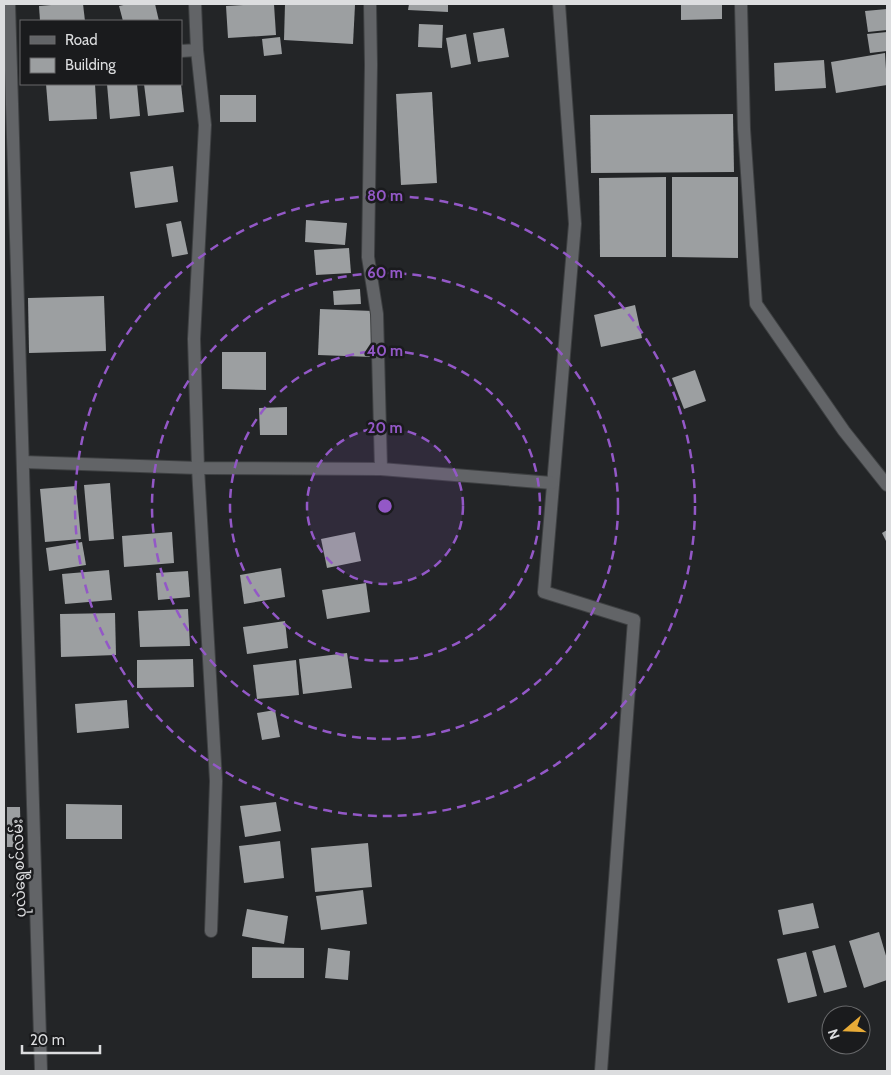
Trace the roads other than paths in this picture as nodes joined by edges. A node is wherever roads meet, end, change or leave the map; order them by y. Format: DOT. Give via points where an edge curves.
graph roads {
  1 [pos="9,4"];
  2 [pos="196,4"];
  3 [pos="370,4"];
  4 [pos="559,4"];
  5 [pos="741,4"];
  6 [pos="197,50"];
  7 [pos="182,51"];
  8 [pos="16,59"];
  9 [pos="23,462"];
  10 [pos="198,468"];
  11 [pos="381,469"];
  12 [pos="552,483"];
  13 [pos="887,485"];
  14 [pos="211,931"];
  15 [pos="41,1071"];
  16 [pos="600,1071"];
  1 -- 8 [label="street, ပုလဲရွေစင်လမ်း"];
  2 -- 6 [label="street"];
  3 -- 11 [label="street" via="368,257 377,314"];
  4 -- 12 [label="street" via="575,224"];
  5 -- 13 [label="street" via="744,129 756,304 844,431"];
  6 -- 7 [label="street"];
  6 -- 10 [label="street" via="205,125 194,339"];
  8 -- 9 [label="street, ပုလဲရွေစင်လမ်း"];
  9 -- 10 [label="street"];
  9 -- 15 [label="street, ပုလဲရွေစင်လမ်း"];
  10 -- 11 [label="street"];
  10 -- 14 [label="street" via="216,781"];
  11 -- 12 [label="street"];
  12 -- 16 [label="street" via="544,592 634,620"];
}
